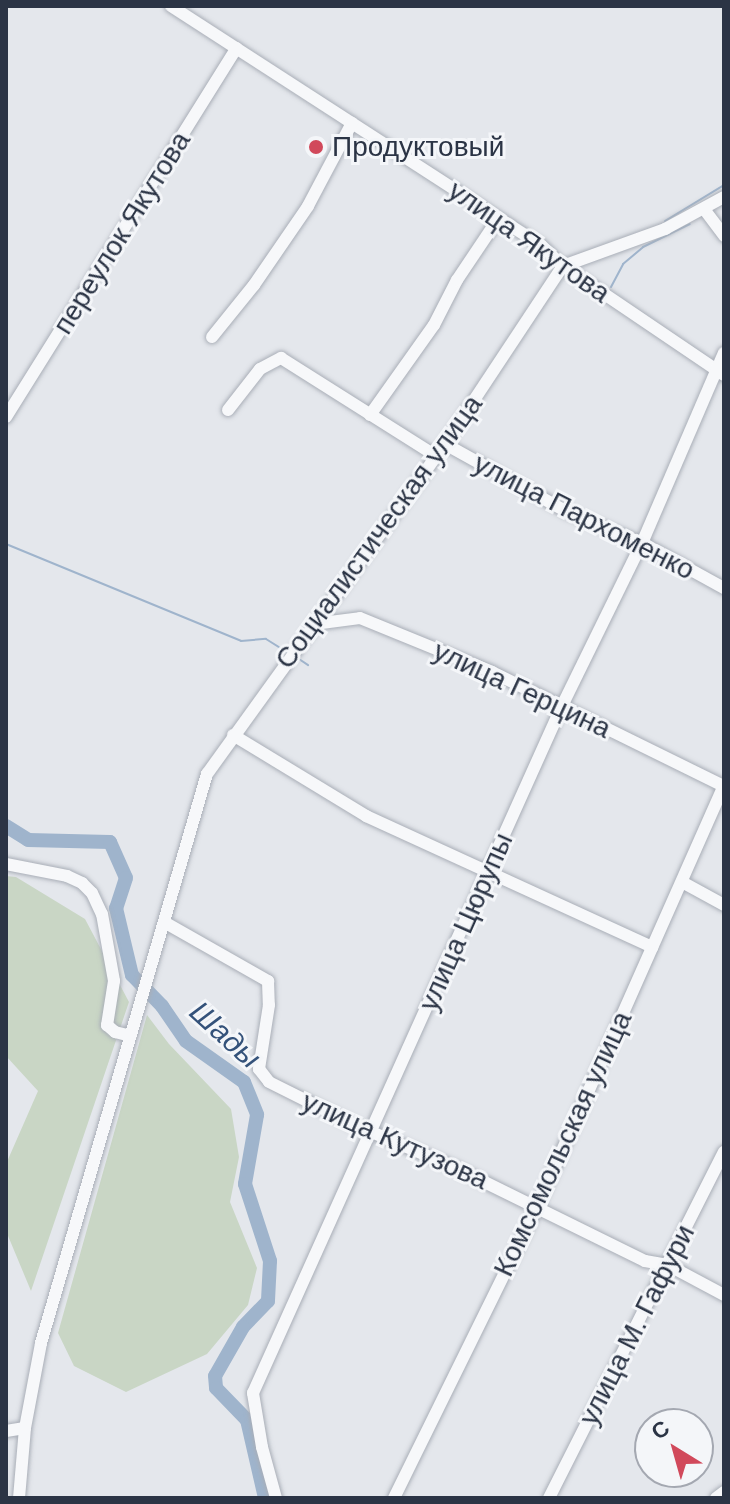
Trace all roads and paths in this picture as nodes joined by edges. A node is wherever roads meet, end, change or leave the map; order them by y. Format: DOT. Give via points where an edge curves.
graph roads {
  1 [pos="171,6"];
  2 [pos="198,6"];
  3 [pos="191,19"];
  4 [pos="237,48"];
  5 [pos="352,123"];
  6 [pos="724,197"];
  7 [pos="704,209"];
  8 [pos="498,219"];
  9 [pos="724,236"];
  10 [pos="563,266"];
  11 [pos="212,337"];
  12 [pos="724,353"];
  13 [pos="720,372"];
  14 [pos="228,410"];
  15 [pos="370,415"];
  16 [pos="6,417"];
  17 [pos="445,444"];
  18 [pos="436,456"];
  19 [pos="642,543"];
  20 [pos="724,588"];
  21 [pos="314,624"];
  22 [pos="561,708"];
  23 [pos="233,735"];
  24 [pos="724,786"];
  25 [pos="6,864"];
  26 [pos="489,871"];
  27 [pos="682,882"];
  28 [pos="724,905"];
  29 [pos="164,922"];
  30 [pos="652,947"];
  31 [pos="131,1036"];
  32 [pos="371,1132"];
  33 [pos="724,1152"];
  34 [pos="538,1205"];
  35 [pos="668,1265"];
  36 [pos="724,1295"];
  37 [pos="25,1428"];
  38 [pos="6,1431"];
  39 [pos="724,1492"];
  40 [pos="19,1498"];
  41 [pos="276,1498"];
  42 [pos="394,1498"];
  43 [pos="549,1498"];
  44 [pos="716,1498"];
  1 -- 3 [label="street, улица Якутова"];
  2 -- 3 [label="street"];
  3 -- 4 [label="street, улица Якутова"];
  4 -- 5 [label="street, улица Якутова"];
  4 -- 16 [label="street, переулок Якутова"];
  5 -- 8 [label="street, улица Якутова"];
  5 -- 11 [label="street" via="308,206"];
  6 -- 7 [label="street"];
  7 -- 9 [label="street"];
  7 -- 10 [label="street"];
  8 -- 10 [label="street, улица Якутова" via="541,245"];
  8 -- 15 [label="street" via="434,325"];
  10 -- 13 [label="street, улица Якутова"];
  10 -- 17 [label="street, Социалистическая улица"];
  12 -- 13 [label="street, улица Цюрупы"];
  13 -- 19 [label="street, улица Цюрупы"];
  14 -- 15 [label="street" via="260,369 281,358"];
  15 -- 18 [label="street"];
  17 -- 18 [label="street, Социалистическая улица"];
  17 -- 19 [label="street, улица Пархоменко" via="567,512"];
  18 -- 21 [label="street, Социалистическая улица"];
  19 -- 20 [label="street, улица Пархоменко"];
  19 -- 22 [label="street, улица Цюрупы"];
  21 -- 22 [label="street, улица Герцина" via="360,618 492,672"];
  21 -- 23 [label="street, Социалистическая улица"];
  22 -- 24 [label="street, улица Герцина"];
  22 -- 26 [label="street, улица Цюрупы"];
  23 -- 26 [label="street" via="366,816"];
  23 -- 29 [label="street, Социалистическая улица" via="207,774"];
  24 -- 27 [label="street, Комсомольская улица"];
  25 -- 31 [label="street" via="67,876 92,893 102,914 114,981 107,1025"];
  26 -- 30 [label="street"];
  26 -- 32 [label="street, улица Цюрупы"];
  27 -- 28 [label="street"];
  27 -- 30 [label="street, Комсомольская улица"];
  29 -- 31 [label="street, Социалистическая улица"];
  29 -- 32 [label="street, улица Кутузова" via="268,981 259,1069 269,1082"];
  30 -- 34 [label="street, Комсомольская улица"];
  31 -- 37 [label="street, Социалистическая улица" via="41,1343"];
  32 -- 34 [label="street, улица Кутузова"];
  32 -- 41 [label="street, улица Цюрупы" via="253,1393"];
  33 -- 35 [label="street, улица М. Гафури"];
  34 -- 35 [label="street, улица Кутузова" via="645,1261"];
  34 -- 42 [label="street, Комсомольская улица"];
  35 -- 36 [label="street, улица Кутузова"];
  35 -- 43 [label="street, улица М. Гафури"];
  37 -- 38 [label="street"];
  37 -- 40 [label="street, Социалистическая улица"];
  39 -- 44 [label="street"];
}
